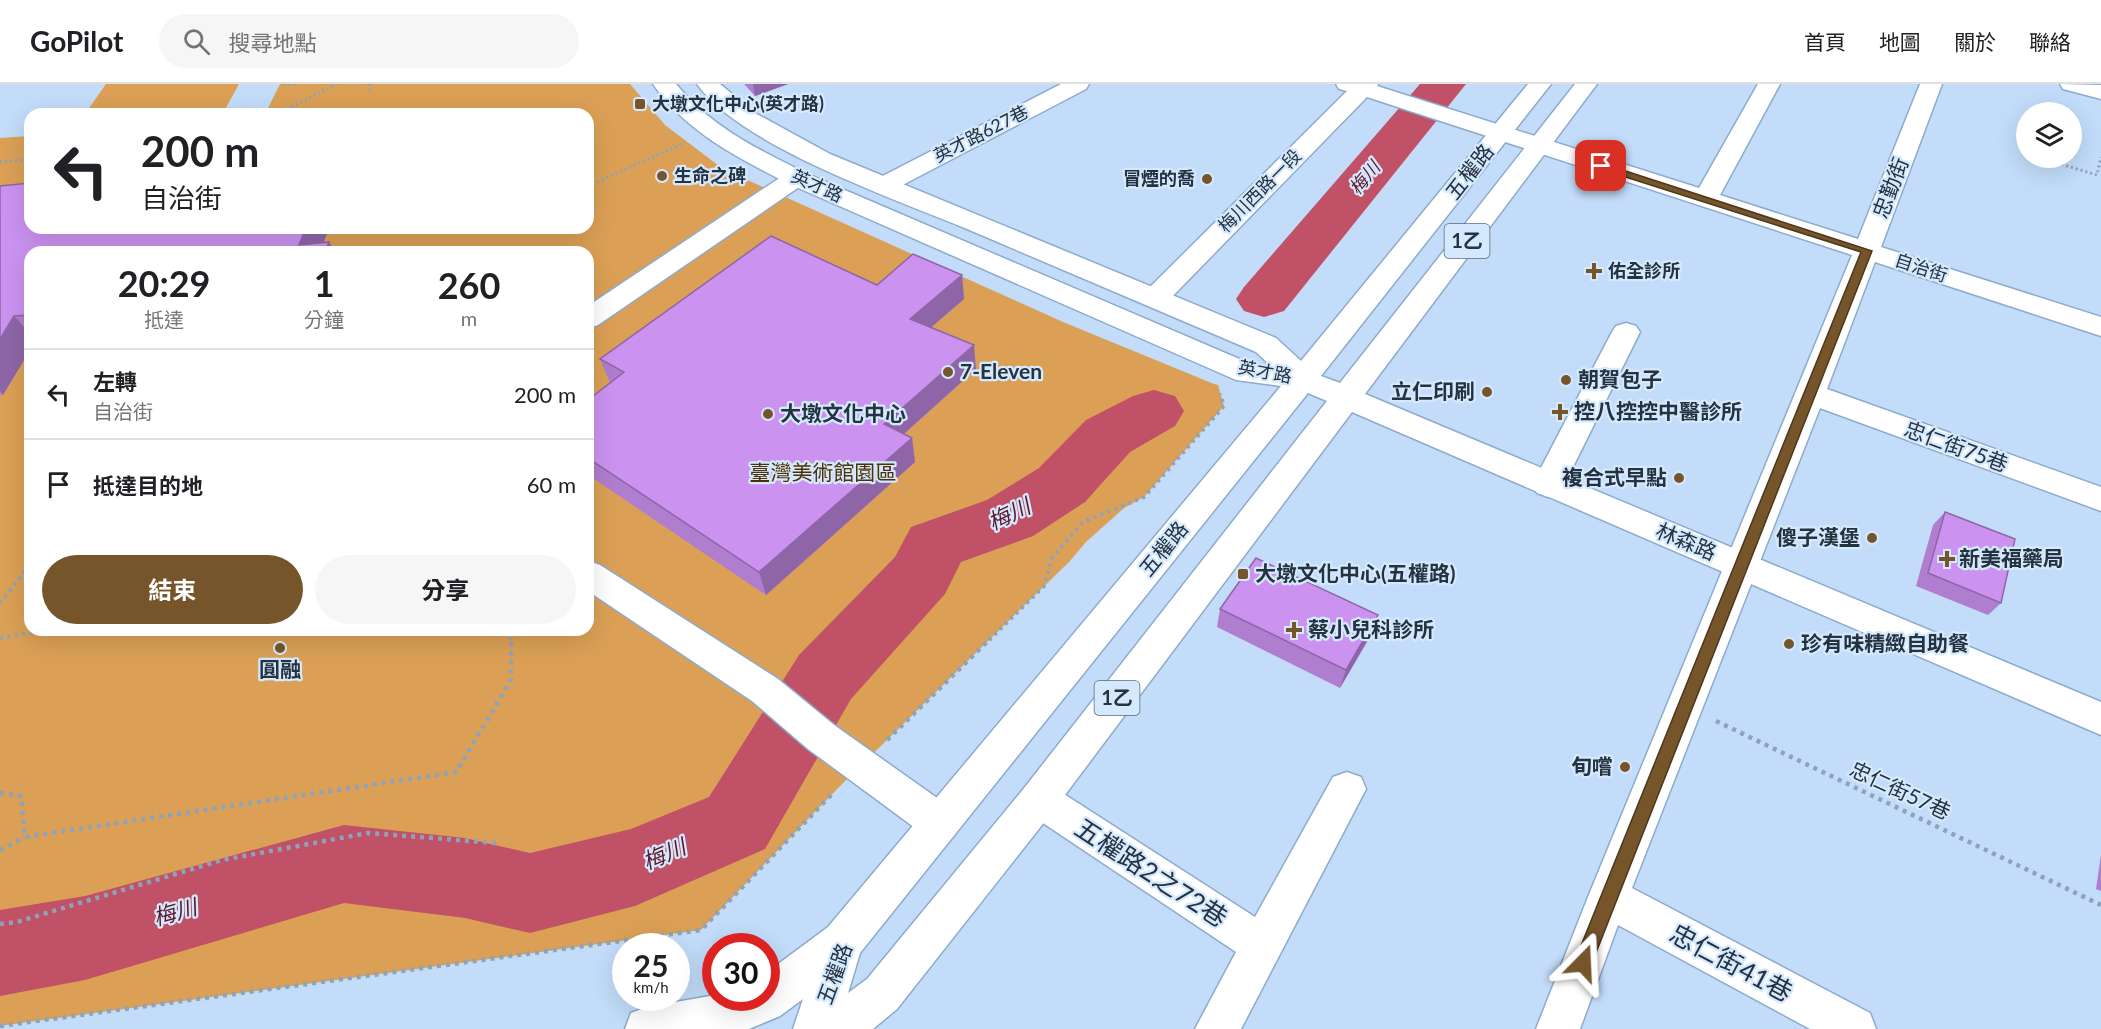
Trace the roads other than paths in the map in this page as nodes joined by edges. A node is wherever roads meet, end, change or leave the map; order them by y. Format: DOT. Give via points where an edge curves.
graph roads {
  1 [pos="664,84"];
  2 [pos="708,84"];
  3 [pos="1078,84"];
  4 [pos="1540,84"];
  5 [pos="1586,84"];
  6 [pos="1768,84"];
  7 [pos="1931,84"];
  8 [pos="2071,84"];
  9 [pos="1359,85"];
  10 [pos="2101,92"];
  11 [pos="1501,133"];
  12 [pos="1538,146"];
  13 [pos="796,178"];
  14 [pos="884,184"];
  15 [pos="1705,199"];
  16 [pos="1867,251"];
  17 [pos="1155,298"];
  18 [pos="594,316"];
  19 [pos="2101,327"];
  20 [pos="1626,332"];
  21 [pos="1304,379"];
  22 [pos="1811,394"];
  23 [pos="1348,398"];
  24 [pos="1548,485"];
  25 [pos="2101,499"];
  26 [pos="1742,566"];
  27 [pos="594,578"];
  28 [pos="2101,719"];
  29 [pos="1347,789"];
  30 [pos="1039,800"];
  31 [pos="939,823"];
  32 [pos="1608,897"];
  33 [pos="843,942"];
  34 [pos="1263,946"];
  35 [pos="879,1012"];
  36 [pos="746,1021"];
  37 [pos="647,1029"];
  38 [pos="815,1029"];
  39 [pos="838,1029"];
  40 [pos="1217,1029"];
  41 [pos="1558,1029"];
  42 [pos="1854,1029"];
  1 -- 13 [label="main road, 英才路" via="686,111 732,145"];
  2 -- 14 [label="main road, 英才路" via="721,99 765,130"];
  3 -- 14 [label="main road, 英才路627巷"];
  4 -- 11 [label="main road, 五權路 / 1乙"];
  5 -- 12 [label="main road, 五權路 / 1乙"];
  6 -- 15 [label="main road"];
  7 -- 16 [label="main road, 忠勤街"];
  8 -- 10 [label="main road"];
  9 -- 11 [label="main road, 自治街"];
  9 -- 17 [label="main road, 梅川西路一段"];
  11 -- 12 [label="main road, 自治街"];
  11 -- 21 [label="main road, 五權路 / 1乙"];
  12 -- 15 [label="main road, 自治街"];
  12 -- 23 [label="main road, 五權路 / 1乙"];
  13 -- 18 [label="main road"];
  13 -- 21 [label="main road, 英才路" via="1246,373"];
  14 -- 17 [label="main road, 英才路"];
  15 -- 16 [label="main road, 自治街"];
  16 -- 19 [label="main road, 自治街"];
  16 -- 22 [label="main road, 忠勤街"];
  17 -- 21 [label="main road, 英才路" via="1266,345"];
  20 -- 24 [label="main road"];
  21 -- 23 [label="main road, 林森路"];
  21 -- 31 [label="main road, 五權路 / 1乙"];
  22 -- 25 [label="main road, 忠仁街75巷"];
  22 -- 26 [label="main road, 忠勤街"];
  23 -- 24 [label="main road, 林森路"];
  23 -- 30 [label="main road, 五權路 / 1乙"];
  24 -- 26 [label="main road, 林森路"];
  26 -- 28 [label="main road, 林森路"];
  26 -- 32 [label="main road, 忠勤街"];
  27 -- 31 [label="main road" via="765,690 821,737"];
  29 -- 34 [label="main road"];
  30 -- 34 [label="main road, 五權路2之72巷"];
  30 -- 35 [label="main road, 五權路 / 1乙"];
  31 -- 33 [label="main road, 五權路 / 1乙"];
  32 -- 41 [label="main road, 忠勤街"];
  32 -- 42 [label="main road, 忠仁街41巷"];
  33 -- 36 [label="main road" via="765,1001"];
  33 -- 38 [label="main road, 五權路 / 1乙"];
  34 -- 40 [label="main road"];
  35 -- 39 [label="main road, 五權路 / 1乙"];
  36 -- 37 [label="main road"];
}
